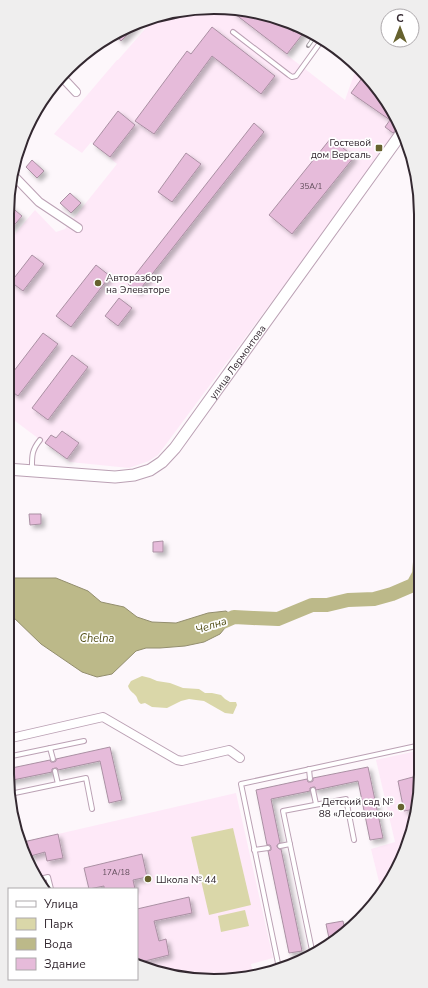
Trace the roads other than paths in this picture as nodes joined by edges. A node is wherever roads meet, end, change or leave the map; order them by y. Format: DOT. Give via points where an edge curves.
graph roads {
  1 [pos="233,32"];
  2 [pos="319,44"];
  3 [pos="65,81"];
  4 [pos="76,92"];
  5 [pos="399,137"];
  6 [pos="17,179"];
  7 [pos="78,228"];
  8 [pos="40,440"];
  9 [pos="14,470"];
  10 [pos="32,471"];
  11 [pos="14,737"];
  12 [pos="84,741"];
  13 [pos="414,747"];
  14 [pos="50,748"];
  15 [pos="14,756"];
  16 [pos="240,758"];
  17 [pos="53,759"];
  18 [pos="309,770"];
  19 [pos="55,771"];
  20 [pos="310,779"];
  21 [pos="58,784"];
  22 [pos="313,790"];
  23 [pos="15,793"];
  24 [pos="316,804"];
  25 [pos="92,809"];
  26 [pos="354,840"];
  27 [pos="290,844"];
  28 [pos="280,846"];
  29 [pos="268,848"];
  30 [pos="254,850"];
  31 [pos="44,878"];
  32 [pos="51,888"];
  33 [pos="312,948"];
  34 [pos="278,963"];
  1 -- 2 [label="lane" via="292,77 296,76"];
  3 -- 4 [label="street"];
  5 -- 10 [label="street, улица Лермонтова" via="175,448 162,462 150,470 115,478"];
  6 -- 7 [label="street" via="39,202"];
  8 -- 10 [label="lane" via="34,446"];
  9 -- 10 [label="street, улица Лермонтова"];
  11 -- 16 [label="street" via="103,717 177,760 229,750"];
  12 -- 14 [label="lane"];
  13 -- 18 [label="lane"];
  14 -- 15 [label="lane"];
  14 -- 17 [label="lane"];
  18 -- 20 [label="lane"];
  18 -- 30 [label="lane" via="241,784"];
  19 -- 21 [label="lane"];
  21 -- 23 [label="lane"];
  21 -- 25 [label="lane" via="86,778"];
  22 -- 24 [label="lane"];
  24 -- 26 [label="lane" via="346,799"];
  24 -- 27 [label="lane" via="283,811"];
  27 -- 28 [label="lane"];
  27 -- 33 [label="lane"];
  29 -- 30 [label="lane"];
  30 -- 34 [label="lane"];
  31 -- 32 [label="lane" via="48,877"];
}
